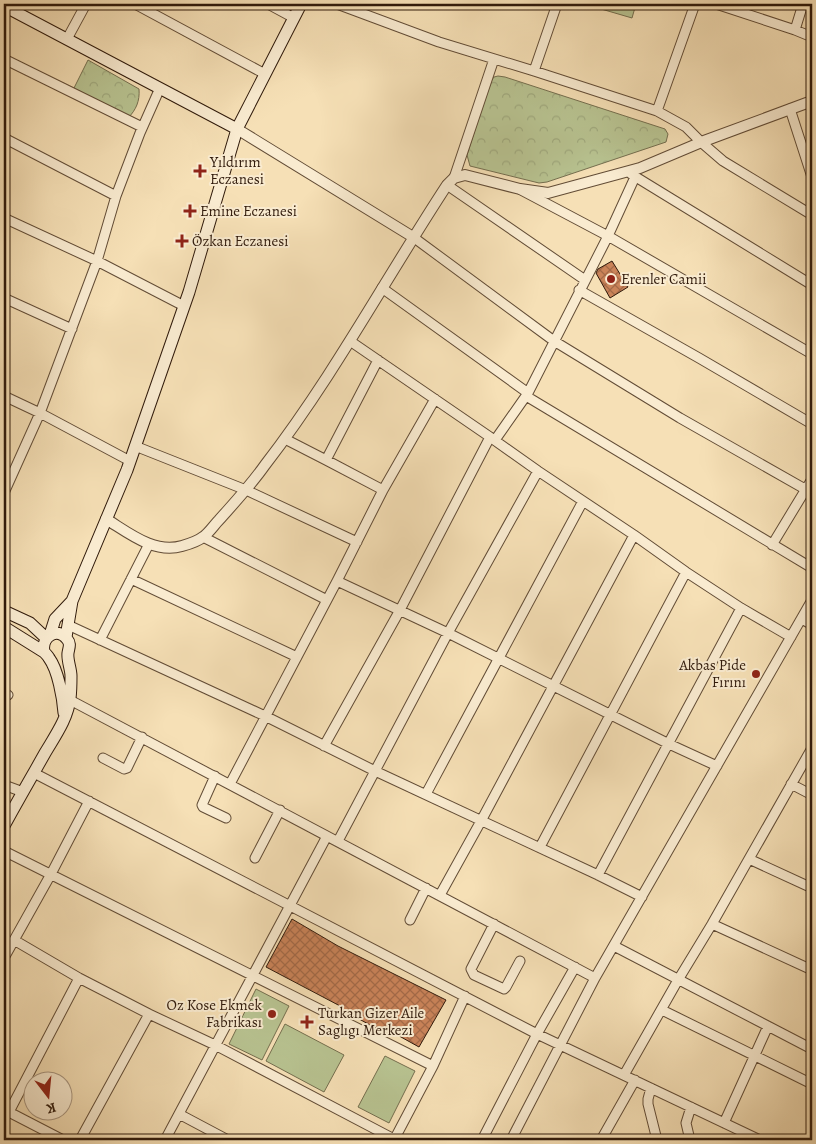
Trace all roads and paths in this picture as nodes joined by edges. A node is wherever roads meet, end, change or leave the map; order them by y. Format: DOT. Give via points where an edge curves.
graph roads {
  1 [pos="86,4"];
  2 [pos="135,4"];
  3 [pos="268,4"];
  4 [pos="301,4"];
  5 [pos="337,4"];
  6 [pos="557,4"];
  7 [pos="696,4"];
  8 [pos="716,4"];
  9 [pos="803,4"];
  10 [pos="4,6"];
  11 [pos="294,18"];
  12 [pos="795,30"];
  13 [pos="812,38"];
  14 [pos="67,39"];
  15 [pos="4,58"];
  16 [pos="494,59"];
  17 [pos="534,71"];
  18 [pos="265,74"];
  19 [pos="160,88"];
  20 [pos="812,101"];
  21 [pos="790,109"];
  22 [pos="656,111"];
  23 [pos="142,127"];
  24 [pos="237,129"];
  25 [pos="4,138"];
  26 [pos="701,142"];
  27 [pos="631,174"];
  28 [pos="812,177"];
  29 [pos="450,182"];
  30 [pos="520,189"];
  31 [pos="116,196"];
  32 [pos="812,216"];
  33 [pos="4,218"];
  34 [pos="608,236"];
  35 [pos="413,237"];
  36 [pos="97,261"];
  37 [pos="585,280"];
  38 [pos="812,285"];
  39 [pos="382,288"];
  40 [pos="579,290"];
  41 [pos="4,298"];
  42 [pos="184,306"];
  43 [pos="72,329"];
  44 [pos="554,341"];
  45 [pos="350,342"];
  46 [pos="812,354"];
  47 [pos="378,360"];
  48 [pos="527,394"];
  49 [pos="4,396"];
  50 [pos="435,400"];
  51 [pos="40,413"];
  52 [pos="812,424"];
  53 [pos="493,439"];
  54 [pos="285,440"];
  55 [pos="135,446"];
  56 [pos="326,460"];
  57 [pos="130,461"];
  58 [pos="538,471"];
  59 [pos="812,479"];
  60 [pos="6,481"];
  61 [pos="246,490"];
  62 [pos="383,490"];
  63 [pos="809,491"];
  64 [pos="4,493"];
  65 [pos="583,501"];
  66 [pos="106,519"];
  67 [pos="634,535"];
  68 [pos="203,537"];
  69 [pos="357,542"];
  70 [pos="149,544"];
  71 [pos="772,545"];
  72 [pos="812,568"];
  73 [pos="686,572"];
  74 [pos="132,579"];
  75 [pos="337,581"];
  76 [pos="327,600"];
  77 [pos="812,600"];
  78 [pos="72,602"];
  79 [pos="741,608"];
  80 [pos="400,610"];
  81 [pos="4,611"];
  82 [pos="55,619"];
  83 [pos="802,619"];
  84 [pos="30,623"];
  85 [pos="68,625"];
  86 [pos="812,625"];
  87 [pos="5,630"];
  88 [pos="448,633"];
  89 [pos="48,637"];
  90 [pos="66,637"];
  91 [pos="791,637"];
  92 [pos="100,640"];
  93 [pos="68,653"];
  94 [pos="47,655"];
  95 [pos="297,657"];
  96 [pos="499,659"];
  97 [pos="554,686"];
  98 [pos="67,701"];
  99 [pos="611,714"];
  100 [pos="265,716"];
  101 [pos="142,737"];
  102 [pos="669,744"];
  103 [pos="324,746"];
  104 [pos="812,748"];
  105 [pos="103,758"];
  106 [pos="717,766"];
  107 [pos="375,771"];
  108 [pos="34,772"];
  109 [pos="215,776"];
  110 [pos="230,784"];
  111 [pos="791,784"];
  112 [pos="4,785"];
  113 [pos="23,792"];
  114 [pos="426,794"];
  115 [pos="812,795"];
  116 [pos="89,801"];
  117 [pos="280,810"];
  118 [pos="226,818"];
  119 [pos="481,821"];
  120 [pos="4,826"];
  121 [pos="327,836"];
  122 [pos="338,841"];
  123 [pos="540,847"];
  124 [pos="4,851"];
  125 [pos="255,858"];
  126 [pos="748,859"];
  127 [pos="51,874"];
  128 [pos="598,875"];
  129 [pos="426,888"];
  130 [pos="812,888"];
  131 [pos="440,895"];
  132 [pos="642,897"];
  133 [pos="289,905"];
  134 [pos="410,920"];
  135 [pos="494,924"];
  136 [pos="712,924"];
  137 [pos="14,940"];
  138 [pos="614,946"];
  139 [pos="4,958"];
  140 [pos="520,961"];
  141 [pos="575,967"];
  142 [pos="812,970"];
  143 [pos="252,975"];
  144 [pos="80,978"];
  145 [pos="595,978"];
  146 [pos="678,980"];
  147 [pos="465,996"];
  148 [pos="662,1010"];
  149 [pos="149,1014"];
  150 [pos="768,1026"];
  151 [pos="538,1034"];
  152 [pos="215,1045"];
  153 [pos="561,1046"];
  154 [pos="812,1049"];
  155 [pos="754,1056"];
  156 [pos="433,1066"];
  157 [pos="624,1075"];
  158 [pos="635,1080"];
  159 [pos="812,1084"];
  160 [pos="651,1088"];
  161 [pos="691,1107"];
  162 [pos="6,1111"];
  163 [pos="179,1114"];
  164 [pos="724,1123"];
  165 [pos="63,1140"];
  166 [pos="80,1140"];
  167 [pos="165,1140"];
  168 [pos="228,1140"];
  169 [pos="394,1140"];
  170 [pos="482,1140"];
  171 [pos="511,1140"];
  172 [pos="602,1140"];
  173 [pos="657,1140"];
  174 [pos="690,1140"];
  175 [pos="760,1140"];
  1 -- 14 [label="street"];
  2 -- 18 [label="street"];
  3 -- 11 [label="street"];
  4 -- 11 [label="main road"];
  5 -- 16 [label="street"];
  6 -- 17 [label="street"];
  7 -- 22 [label="street"];
  8 -- 12 [label="street"];
  9 -- 12 [label="street"];
  10 -- 14 [label="main road"];
  11 -- 18 [label="main road"];
  12 -- 13 [label="street"];
  14 -- 19 [label="main road"];
  15 -- 23 [label="street"];
  16 -- 17 [label="street"];
  16 -- 29 [label="street"];
  17 -- 22 [label="street"];
  18 -- 24 [label="main road"];
  19 -- 23 [label="street"];
  19 -- 24 [label="main road"];
  20 -- 21 [label="street"];
  21 -- 26 [label="street"];
  21 -- 28 [label="street"];
  22 -- 26 [label="street" via="686,127"];
  23 -- 31 [label="street"];
  24 -- 35 [label="street"];
  24 -- 42 [label="main road"];
  25 -- 31 [label="street"];
  26 -- 27 [label="street"];
  26 -- 32 [label="street" via="723,161"];
  27 -- 30 [label="street" via="548,193"];
  27 -- 34 [label="street"];
  27 -- 38 [label="street"];
  29 -- 30 [label="street" via="465,174"];
  29 -- 35 [label="street"];
  29 -- 37 [label="street"];
  30 -- 34 [label="street"];
  31 -- 36 [label="street"];
  33 -- 36 [label="street"];
  34 -- 37 [label="street"];
  34 -- 46 [label="street"];
  35 -- 39 [label="street"];
  35 -- 44 [label="street"];
  36 -- 42 [label="street"];
  36 -- 43 [label="street"];
  37 -- 40 [label="street"];
  39 -- 45 [label="street"];
  39 -- 48 [label="street"];
  40 -- 44 [label="street"];
  40 -- 52 [label="street"];
  41 -- 43 [label="street"];
  42 -- 55 [label="main road"];
  43 -- 51 [label="street"];
  44 -- 48 [label="street"];
  44 -- 63 [label="street"];
  45 -- 47 [label="street"];
  45 -- 54 [label="street"];
  47 -- 50 [label="street"];
  47 -- 56 [label="street"];
  48 -- 53 [label="street"];
  48 -- 71 [label="street"];
  49 -- 51 [label="street"];
  50 -- 53 [label="street"];
  50 -- 62 [label="street"];
  51 -- 57 [label="street"];
  51 -- 60 [label="street"];
  53 -- 58 [label="street"];
  53 -- 80 [label="street"];
  54 -- 56 [label="street"];
  54 -- 61 [label="street"];
  55 -- 57 [label="main road"];
  55 -- 61 [label="street"];
  56 -- 62 [label="street"];
  57 -- 66 [label="main road"];
  58 -- 65 [label="street"];
  58 -- 88 [label="street"];
  59 -- 63 [label="street"];
  60 -- 64 [label="street"];
  61 -- 68 [label="street"];
  61 -- 69 [label="street"];
  62 -- 69 [label="street"];
  63 -- 71 [label="street"];
  65 -- 67 [label="street"];
  65 -- 96 [label="street"];
  66 -- 70 [label="street"];
  66 -- 78 [label="main road"];
  67 -- 73 [label="street"];
  67 -- 97 [label="street"];
  68 -- 70 [label="street" via="171,548"];
  68 -- 76 [label="street"];
  69 -- 75 [label="street"];
  70 -- 74 [label="street"];
  71 -- 72 [label="street"];
  73 -- 79 [label="street"];
  73 -- 99 [label="street"];
  74 -- 92 [label="street"];
  74 -- 95 [label="street"];
  75 -- 76 [label="street"];
  75 -- 80 [label="street"];
  76 -- 95 [label="street"];
  77 -- 83 [label="street"];
  78 -- 82 [label="main road"];
  78 -- 85 [label="main road"];
  79 -- 91 [label="street"];
  79 -- 102 [label="street"];
  80 -- 88 [label="street"];
  80 -- 103 [label="street"];
  81 -- 84 [label="main road"];
  82 -- 84 [label="main road"];
  82 -- 89 [label="main road"];
  83 -- 86 [label="street"];
  83 -- 91 [label="street"];
  84 -- 89 [label="main road"];
  85 -- 90 [label="main road"];
  85 -- 92 [label="street"];
  87 -- 94 [label="main road"];
  88 -- 96 [label="street"];
  88 -- 107 [label="street"];
  89 -- 90 [label="main road" via="57,633"];
  89 -- 94 [label="main road" via="44,642"];
  90 -- 93 [label="main road" via="70,645"];
  91 -- 106 [label="street"];
  92 -- 100 [label="street"];
  93 -- 94 [label="main road" via="58,660"];
  93 -- 98 [label="main road" via="71,676"];
  94 -- 98 [label="main road"];
  95 -- 100 [label="street"];
  96 -- 97 [label="street"];
  96 -- 114 [label="street"];
  97 -- 99 [label="street"];
  97 -- 119 [label="street"];
  98 -- 101 [label="street"];
  98 -- 108 [label="main road" via="64,719"];
  99 -- 102 [label="street"];
  99 -- 123 [label="street"];
  100 -- 103 [label="street"];
  100 -- 110 [label="street"];
  101 -- 105 [label="street" via="127,768"];
  101 -- 109 [label="street"];
  102 -- 106 [label="street"];
  102 -- 128 [label="street"];
  103 -- 107 [label="street"];
  104 -- 111 [label="street"];
  106 -- 132 [label="street"];
  107 -- 114 [label="street"];
  107 -- 122 [label="street"];
  108 -- 113 [label="main road"];
  108 -- 116 [label="street"];
  109 -- 110 [label="street"];
  109 -- 118 [label="street" via="202,805"];
  110 -- 117 [label="street"];
  111 -- 115 [label="street"];
  111 -- 126 [label="street"];
  112 -- 113 [label="street"];
  113 -- 120 [label="main road"];
  114 -- 119 [label="street"];
  116 -- 127 [label="street"];
  116 -- 133 [label="street"];
  117 -- 121 [label="street"];
  117 -- 125 [label="street"];
  119 -- 123 [label="street"];
  119 -- 131 [label="street"];
  121 -- 122 [label="street"];
  121 -- 133 [label="street"];
  122 -- 129 [label="street"];
  123 -- 128 [label="street"];
  124 -- 127 [label="street"];
  126 -- 130 [label="street"];
  126 -- 136 [label="street"];
  127 -- 137 [label="street"];
  127 -- 143 [label="street"];
  128 -- 132 [label="street"];
  129 -- 131 [label="street"];
  129 -- 134 [label="street"];
  131 -- 135 [label="street"];
  132 -- 138 [label="street"];
  133 -- 143 [label="street"];
  133 -- 147 [label="street"];
  135 -- 140 [label="street" via="471,969 474,975 504,988"];
  135 -- 141 [label="street"];
  136 -- 142 [label="street"];
  136 -- 146 [label="street"];
  137 -- 139 [label="street"];
  137 -- 144 [label="street"];
  138 -- 145 [label="street"];
  138 -- 146 [label="street"];
  141 -- 145 [label="street"];
  141 -- 151 [label="street"];
  143 -- 152 [label="street"];
  143 -- 156 [label="street"];
  144 -- 149 [label="street"];
  144 -- 162 [label="street"];
  145 -- 153 [label="street"];
  146 -- 148 [label="street"];
  146 -- 150 [label="street"];
  147 -- 151 [label="street"];
  147 -- 156 [label="street"];
  148 -- 155 [label="street"];
  148 -- 157 [label="street"];
  149 -- 152 [label="street"];
  149 -- 166 [label="street"];
  150 -- 154 [label="street"];
  150 -- 155 [label="street"];
  151 -- 153 [label="street"];
  151 -- 170 [label="street"];
  152 -- 163 [label="street"];
  152 -- 169 [label="street"];
  153 -- 157 [label="street"];
  153 -- 171 [label="street"];
  155 -- 159 [label="street"];
  155 -- 164 [label="street"];
  156 -- 169 [label="street"];
  157 -- 158 [label="street"];
  158 -- 160 [label="street"];
  158 -- 172 [label="street"];
  160 -- 161 [label="street"];
  160 -- 173 [label="street" via="648,1104"];
  161 -- 164 [label="street"];
  161 -- 174 [label="street" via="686,1123"];
  162 -- 165 [label="street"];
  163 -- 167 [label="street"];
  163 -- 168 [label="street"];
  164 -- 175 [label="street"];
}
